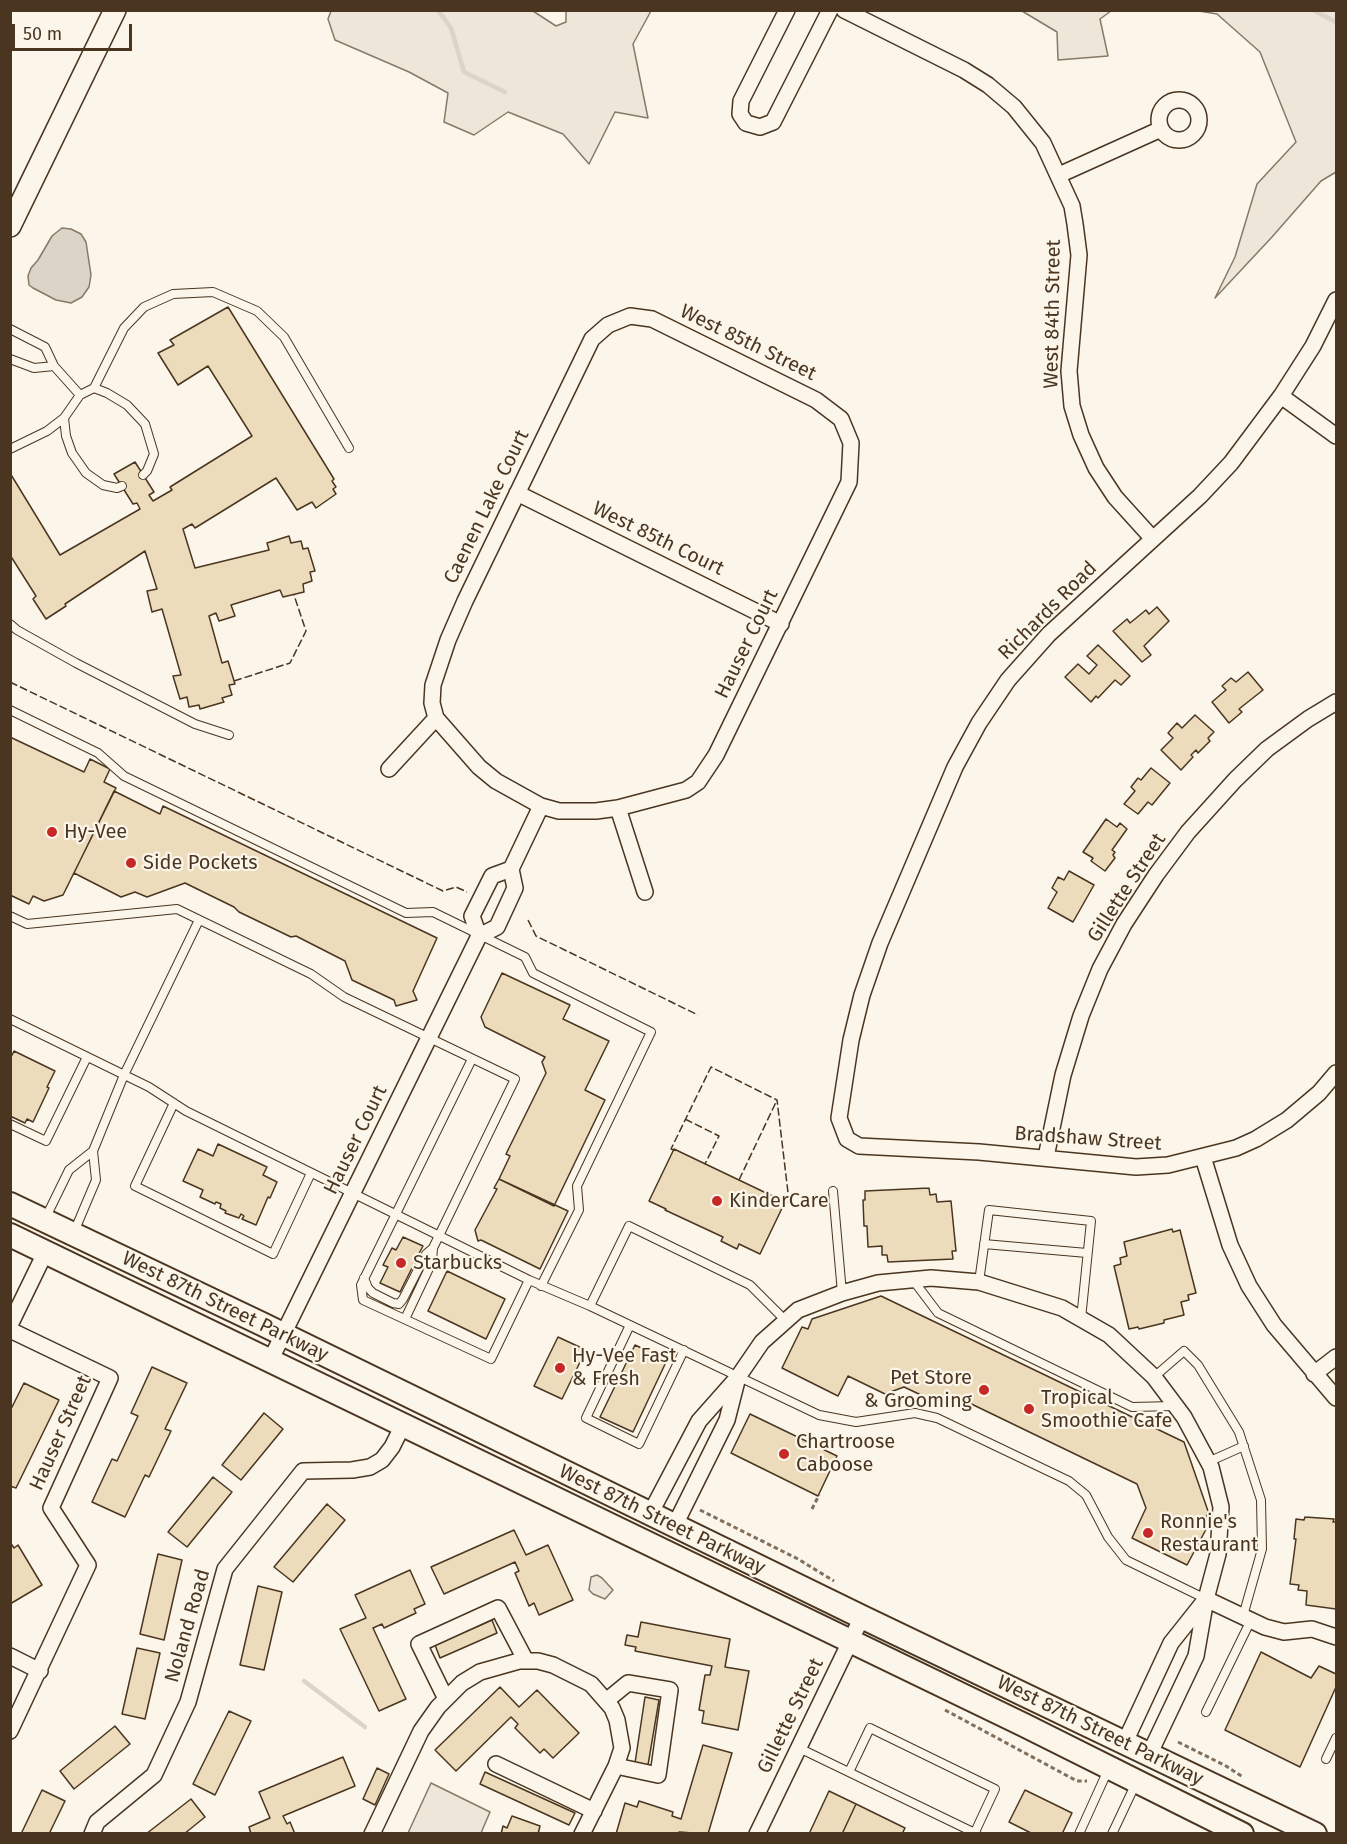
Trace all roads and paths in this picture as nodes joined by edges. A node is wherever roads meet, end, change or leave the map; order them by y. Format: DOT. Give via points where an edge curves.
graph roads {
  1 [pos="115,10"];
  2 [pos="787,10"];
  3 [pos="830,10"];
  4 [pos="844,10"];
  5 [pos="1161,129"];
  6 [pos="1059,175"];
  7 [pos="10,226"];
  8 [pos="1336,300"];
  9 [pos="608,325"];
  10 [pos="10,329"];
  11 [pos="10,359"];
  12 [pos="54,366"];
  13 [pos="94,388"];
  14 [pos="80,395"];
  15 [pos="1281,396"];
  16 [pos="64,418"];
  17 [pos="1336,436"];
  18 [pos="851,443"];
  19 [pos="349,448"];
  20 [pos="10,449"];
  21 [pos="143,475"];
  22 [pos="122,486"];
  23 [pos="518,493"];
  24 [pos="1154,539"];
  25 [pos="10,624"];
  26 [pos="781,624"];
  27 [pos="1336,702"];
  28 [pos="10,710"];
  29 [pos="436,718"];
  30 [pos="229,735"];
  31 [pos="389,769"];
  32 [pos="541,806"];
  33 [pos="618,808"];
  34 [pos="511,868"];
  35 [pos="645,892"];
  36 [pos="10,916"];
  37 [pos="200,920"];
  38 [pos="479,936"];
  39 [pos="10,1019"];
  40 [pos="429,1038"];
  41 [pos="87,1057"];
  42 [pos="472,1059"];
  43 [pos="1336,1073"];
  44 [pos="124,1075"];
  45 [pos="174,1103"];
  46 [pos="10,1124"];
  47 [pos="847,1139"];
  48 [pos="93,1151"];
  49 [pos="1046,1157"];
  50 [pos="1203,1157"];
  51 [pos="311,1173"];
  52 [pos="833,1191"];
  53 [pos="353,1194"];
  54 [pos="10,1204"];
  55 [pos="396,1215"];
  56 [pos="44,1221"];
  57 [pos="10,1235"];
  58 [pos="73,1235"];
  59 [pos="439,1236"];
  60 [pos="984,1244"];
  61 [pos="433,1248"];
  62 [pos="45,1252"];
  63 [pos="1088,1253"];
  64 [pos="364,1278"];
  65 [pos="529,1280"];
  66 [pos="913,1280"];
  67 [pos="979,1282"];
  68 [pos="542,1286"];
  69 [pos="842,1293"];
  70 [pos="590,1305"];
  71 [pos="405,1319"];
  72 [pos="1081,1319"];
  73 [pos="785,1320"];
  74 [pos="630,1324"];
  75 [pos="10,1325"];
  76 [pos="10,1330"];
  77 [pos="283,1335"];
  78 [pos="684,1350"];
  79 [pos="1336,1357"];
  80 [pos="270,1362"];
  81 [pos="1314,1374"];
  82 [pos="738,1377"];
  83 [pos="1154,1377"];
  84 [pos="1336,1398"];
  85 [pos="1176,1406"];
  86 [pos="403,1425"];
  87 [pos="1244,1446"];
  88 [pos="1208,1462"];
  89 [pos="507,1476"];
  90 [pos="819,1495"];
  91 [pos="812,1509"];
  92 [pos="650,1514"];
  93 [pos="675,1525"];
  94 [pos="1206,1599"];
  95 [pos="862,1617"];
  96 [pos="1247,1618"];
  97 [pos="1336,1636"];
  98 [pos="850,1642"];
  99 [pos="10,1656"];
  100 [pos="526,1661"];
  101 [pos="40,1671"];
  102 [pos="446,1699"];
  103 [pos="606,1701"];
  104 [pos="937,1704"];
  105 [pos="1206,1712"];
  106 [pos="1024,1725"];
  107 [pos="10,1731"];
  108 [pos="1336,1738"];
  109 [pos="1125,1742"];
  110 [pos="799,1748"];
  111 [pos="1149,1755"];
  112 [pos="1326,1759"];
  113 [pos="496,1764"];
  114 [pos="616,1766"];
  115 [pos="1109,1768"];
  116 [pos="849,1772"];
  117 [pos="1087,1781"];
  118 [pos="1137,1782"];
  119 [pos="594,1811"];
  120 [pos="762,1832"];
  121 [pos="92,1833"];
  122 [pos="372,1833"];
  123 [pos="582,1833"];
  124 [pos="976,1833"];
  125 [pos="1079,1833"];
  126 [pos="1112,1833"];
  127 [pos="1242,1833"];
  128 [pos="1315,1833"];
  1 -- 7 [label="main road"];
  2 -- 3 [label="street" via="741,101 740,114 746,123 760,127 773,122"];
  4 -- 6 [label="street, West 84th Street" via="988,85 1035,131"];
  5 -- 6 [label="street"];
  6 -- 24 [label="street, West 84th Street" via="1072,206 1079,255 1069,371 1072,406 1096,468 1115,497"];
  8 -- 15 [label="street, Richards Road"];
  9 -- 18 [label="street, West 85th Street" via="630,316 652,319 816,400 841,419"];
  9 -- 23 [label="street, Caenen Lake Court" via="592,339"];
  10 -- 12 [label="lane" via="45,347"];
  11 -- 12 [label="lane" via="34,368"];
  12 -- 14 [label="lane"];
  13 -- 14 [label="lane"];
  13 -- 19 [label="lane" via="124,328 144,307 173,294 213,292 257,311 284,337"];
  13 -- 21 [label="lane" via="127,405 145,424 154,454"];
  14 -- 16 [label="lane"];
  15 -- 17 [label="street"];
  15 -- 24 [label="street, Richards Road" via="1231,463"];
  16 -- 20 [label="lane"];
  16 -- 22 [label="lane" via="72,453 86,473 103,485"];
  18 -- 26 [label="street, Hauser Court" via="849,482"];
  23 -- 26 [label="street, West 85th Court"];
  23 -- 29 [label="street, Caenen Lake Court" via="448,640 433,685"];
  24 -- 47 [label="street, Richards Road" via="1049,634 1008,680 955,767 862,995 845,1069 839,1118"];
  25 -- 30 [label="lane" via="195,724"];
  26 -- 33 [label="street, Hauser Court" via="716,755 698,782 686,790"];
  27 -- 49 [label="street, Gillette Street" via="1267,749 1235,780 1188,832 1124,924 1081,1016 1063,1075"];
  28 -- 38 [label="lane" via="98,753 124,776 406,913 433,912"];
  29 -- 31 [label="street"];
  29 -- 32 [label="street" via="479,767"];
  32 -- 33 [label="street, Hauser Court" via="559,811 596,812"];
  32 -- 34 [label="street, Hauser Court"];
  33 -- 35 [label="street"];
  34 -- 38 [label="street, Hauser Court" via="515,888 497,927"];
  34 -- 38 [label="street, Hauser Court" via="492,876 472,916"];
  36 -- 37 [label="lane" via="27,924 177,909"];
  37 -- 40 [label="lane"];
  37 -- 44 [label="lane"];
  38 -- 40 [label="street, Hauser Court"];
  38 -- 68 [label="lane" via="525,957 532,973 651,1032 578,1186 579,1210"];
  39 -- 41 [label="lane"];
  40 -- 42 [label="lane"];
  40 -- 53 [label="street, Hauser Court"];
  41 -- 44 [label="lane"];
  41 -- 46 [label="lane" via="46,1141"];
  42 -- 55 [label="lane"];
  42 -- 59 [label="lane" via="515,1079"];
  43 -- 50 [label="street, Bradshaw Street" via="1319,1093 1272,1130 1236,1148"];
  44 -- 45 [label="lane"];
  44 -- 48 [label="lane"];
  45 -- 51 [label="lane"];
  45 -- 51 [label="lane" via="135,1186 273,1254"];
  47 -- 49 [label="street, Bradshaw Street" via="859,1146 881,1148"];
  48 -- 56 [label="lane" via="69,1170"];
  48 -- 58 [label="lane" via="96,1180"];
  49 -- 50 [label="street, Bradshaw Street" via="1136,1167 1168,1166"];
  50 -- 81 [label="street" via="1230,1245 1249,1286 1274,1325"];
  51 -- 53 [label="lane"];
  52 -- 69 [label="lane"];
  53 -- 55 [label="lane"];
  53 -- 77 [label="street, Hauser Court"];
  54 -- 56 [label="main road, West 87th Street Parkway"];
  55 -- 59 [label="lane"];
  55 -- 64 [label="lane"];
  56 -- 58 [label="main road, West 87th Street Parkway"];
  57 -- 62 [label="main road, West 87th Street Parkway"];
  58 -- 77 [label="main road, West 87th Street Parkway"];
  59 -- 61 [label="lane"];
  59 -- 65 [label="lane"];
  60 -- 63 [label="lane"];
  60 -- 63 [label="lane" via="988,1210 1091,1221"];
  60 -- 67 [label="lane"];
  61 -- 64 [label="lane" via="399,1304 373,1293"];
  61 -- 71 [label="lane" via="432,1262"];
  62 -- 75 [label="street"];
  62 -- 80 [label="main road, West 87th Street Parkway"];
  63 -- 72 [label="lane"];
  64 -- 71 [label="lane" via="363,1300"];
  65 -- 68 [label="lane"];
  65 -- 71 [label="lane" via="492,1359"];
  66 -- 67 [label="street"];
  66 -- 69 [label="street" via="879,1283"];
  66 -- 85 [label="lane" via="938,1313 1132,1407"];
  67 -- 72 [label="street" via="1062,1308"];
  68 -- 70 [label="lane"];
  69 -- 73 [label="street" via="798,1310"];
  70 -- 73 [label="lane" via="629,1226 750,1285"];
  70 -- 74 [label="lane"];
  72 -- 83 [label="street" via="1109,1335"];
  73 -- 82 [label="street" via="762,1342"];
  74 -- 78 [label="lane"];
  74 -- 78 [label="lane" via="586,1418 639,1444"];
  76 -- 101 [label="street, Hauser Street" via="110,1378 51,1508 88,1564"];
  77 -- 80 [label="street, Hauser Court"];
  77 -- 92 [label="main road, West 87th Street Parkway"];
  78 -- 82 [label="lane"];
  79 -- 81 [label="street"];
  80 -- 86 [label="main road, West 87th Street Parkway"];
  81 -- 84 [label="street"];
  82 -- 92 [label="street" via="699,1421"];
  82 -- 93 [label="street" via="727,1420"];
  82 -- 94 [label="lane" via="819,1415 856,1422 915,1413 943,1420 1073,1484 1086,1495 1108,1537 1126,1560"];
  83 -- 85 [label="street"];
  83 -- 87 [label="lane" via="1184,1351 1198,1365"];
  85 -- 88 [label="street"];
  86 -- 89 [label="main road, West 87th Street Parkway"];
  86 -- 121 [label="street, Noland Road" via="382,1460 370,1467 303,1471 229,1563 189,1702 154,1775 97,1822"];
  87 -- 88 [label="lane"];
  87 -- 96 [label="lane" via="1261,1500 1262,1549"];
  88 -- 94 [label="street" via="1221,1507 1218,1554"];
  89 -- 93 [label="main road" via="524,1471 639,1527"];
  89 -- 98 [label="main road, West 87th Street Parkway"];
  90 -- 91 [label="path"];
  92 -- 93 [label="main road, West 87th Street Parkway"];
  93 -- 95 [label="main road, West 87th Street Parkway"];
  94 -- 96 [label="street"];
  94 -- 109 [label="street" via="1172,1643"];
  94 -- 111 [label="street" via="1196,1656"];
  95 -- 98 [label="street, Gillette Street"];
  95 -- 109 [label="main road, West 87th Street Parkway"];
  96 -- 97 [label="street" via="1284,1632 1312,1629"];
  96 -- 105 [label="lane"];
  98 -- 106 [label="main road, West 87th Street Parkway"];
  98 -- 110 [label="street, Gillette Street"];
  99 -- 101 [label="street"];
  100 -- 102 [label="street" via="480,1672"];
  100 -- 102 [label="street" via="498,1608 418,1644"];
  100 -- 103 [label="street" via="553,1665 591,1684"];
  101 -- 107 [label="street, Hauser Street"];
  102 -- 122 [label="street" via="422,1731"];
  103 -- 114 [label="street" via="621,1737"];
  103 -- 114 [label="street" via="628,1683 670,1690 658,1775"];
  104 -- 117 [label="path" via="1077,1781"];
  106 -- 111 [label="main road" via="1058,1729 1109,1753"];
  106 -- 115 [label="main road, West 87th Street Parkway"];
  108 -- 112 [label="lane"];
  109 -- 111 [label="main road, West 87th Street Parkway"];
  110 -- 116 [label="lane"];
  110 -- 120 [label="street, Gillette Street"];
  111 -- 128 [label="main road, West 87th Street Parkway"];
  113 -- 119 [label="street"];
  114 -- 119 [label="street"];
  115 -- 118 [label="main road, West 87th Street Parkway"];
  115 -- 125 [label="lane"];
  116 -- 124 [label="lane"];
  116 -- 124 [label="lane" via="870,1728 995,1789"];
  118 -- 126 [label="lane"];
  118 -- 127 [label="main road, West 87th Street Parkway"];
  119 -- 123 [label="street"];
}
